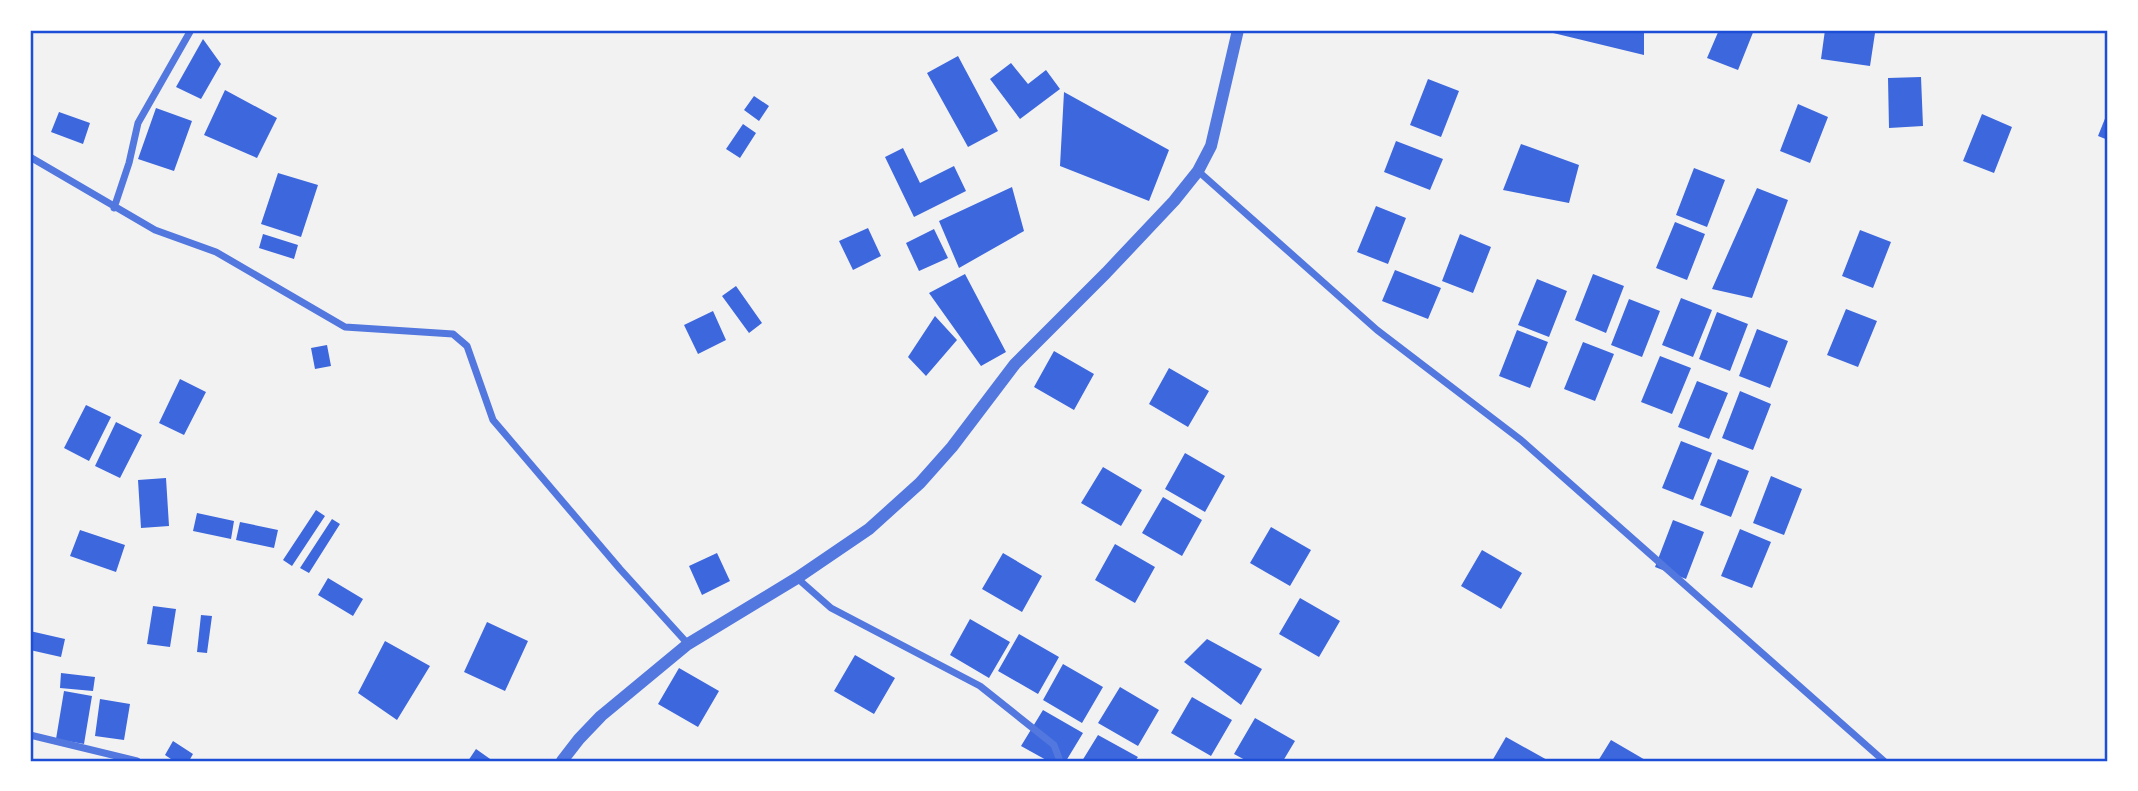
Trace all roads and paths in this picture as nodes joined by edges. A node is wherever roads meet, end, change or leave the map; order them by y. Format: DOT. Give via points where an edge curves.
graph roads {
  1 [pos="191,30"];
  2 [pos="1238,30"];
  3 [pos="30,157"];
  4 [pos="1198,171"];
  5 [pos="114,208"];
  6 [pos="797,578"];
  7 [pos="688,644"];
  8 [pos="30,735"];
  9 [pos="137,761"];
  10 [pos="562,761"];
  11 [pos="1060,761"];
  12 [pos="1884,761"];
  1 -- 5 [label="street" via="138,123"];
  2 -- 4 [label="street" via="1211,146"];
  3 -- 5 [label="street"];
  4 -- 6 [label="street" via="1015,364 920,483 869,529"];
  4 -- 12 [label="street" via="1377,330 1521,440"];
  5 -- 7 [label="street" via="155,230 216,252 345,327 453,334 467,346 493,420"];
  6 -- 7 [label="street"];
  6 -- 11 [label="street" via="831,608 980,685 1054,745"];
  7 -- 10 [label="street" via="601,716"];
  8 -- 9 [label="street"];
}
